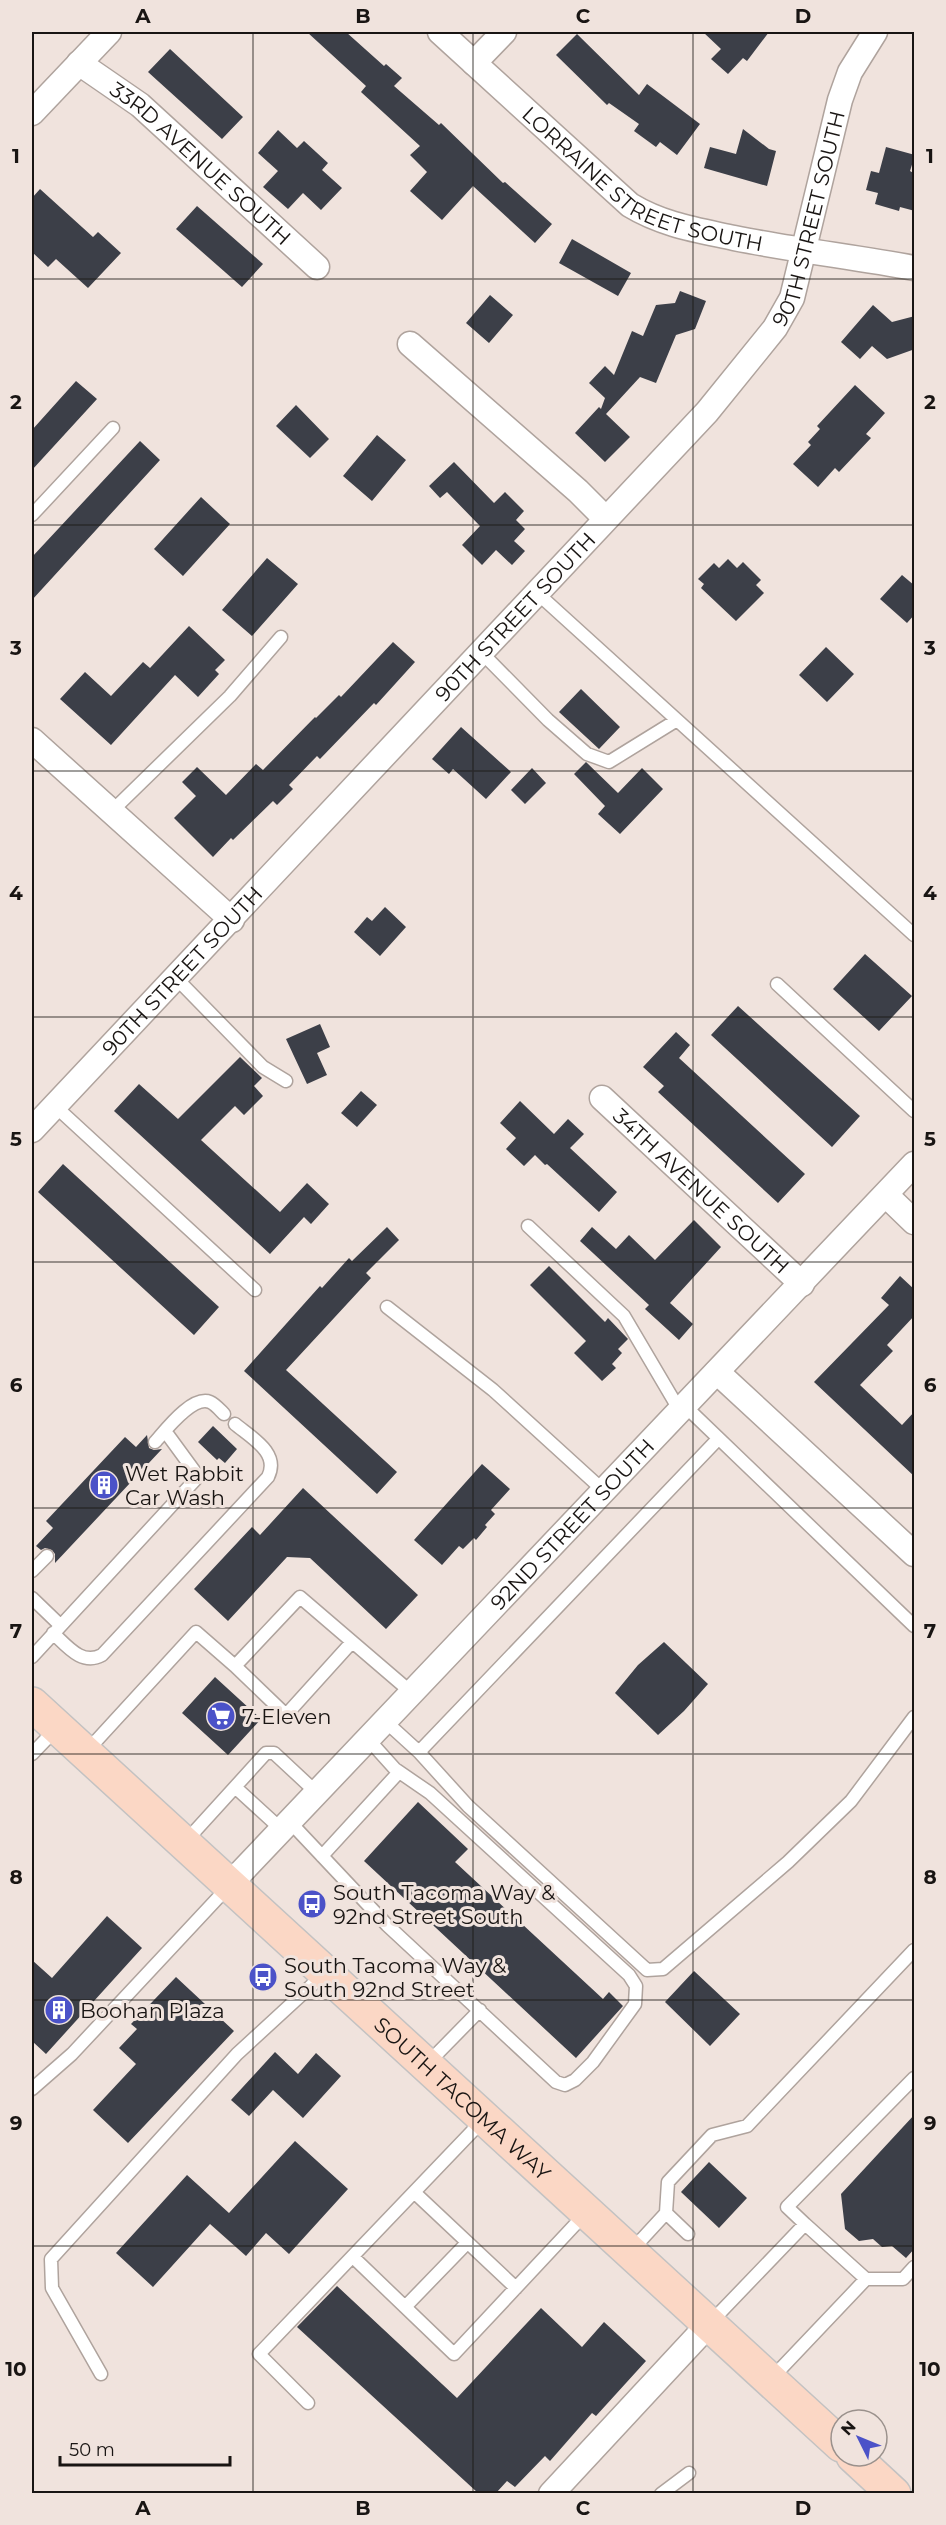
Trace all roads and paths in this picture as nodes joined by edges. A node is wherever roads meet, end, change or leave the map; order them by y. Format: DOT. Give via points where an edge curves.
graph roads {
  1 [pos="109,32"];
  2 [pos="440,32"];
  3 [pos="504,32"];
  4 [pos="875,32"];
  5 [pos="80,63"];
  6 [pos="474,63"];
  7 [pos="32,113"];
  8 [pos="804,252"];
  9 [pos="317,267"];
  10 [pos="915,268"];
  11 [pos="410,344"];
  12 [pos="113,428"];
  13 [pos="32,515"];
  14 [pos="605,518"];
  15 [pos="536,592"];
  16 [pos="281,637"];
  17 [pos="481,652"];
  18 [pos="677,720"];
  19 [pos="32,740"];
  20 [pos="111,812"];
  21 [pos="232,920"];
  22 [pos="915,935"];
  23 [pos="176,978"];
  24 [pos="777,984"];
  25 [pos="286,1081"];
  26 [pos="602,1098"];
  27 [pos="55,1106"];
  28 [pos="915,1111"];
  29 [pos="32,1130"];
  30 [pos="915,1164"];
  31 [pos="886,1195"];
  32 [pos="915,1222"];
  33 [pos="528,1226"];
  34 [pos="802,1284"];
  35 [pos="255,1290"];
  36 [pos="387,1308"];
  37 [pos="717,1372"];
  38 [pos="682,1409"];
  39 [pos="224,1414"];
  40 [pos="235,1424"];
  41 [pos="165,1431"];
  42 [pos="718,1439"];
  43 [pos="154,1442"];
  44 [pos="604,1491"];
  45 [pos="915,1554"];
  46 [pos="47,1556"];
  47 [pos="32,1571"];
  48 [pos="32,1598"];
  49 [pos="915,1626"];
  50 [pos="57,1629"];
  51 [pos="352,1642"];
  52 [pos="32,1657"];
  53 [pos="235,1666"];
  54 [pos="412,1693"];
  55 [pos="32,1704"];
  56 [pos="915,1717"];
  57 [pos="385,1721"];
  58 [pos="57,1728"];
  59 [pos="368,1739"];
  60 [pos="419,1752"];
  61 [pos="85,1753"];
  62 [pos="32,1754"];
  63 [pos="399,1772"];
  64 [pos="235,1787"];
  65 [pos="317,1792"];
  66 [pos="286,1826"];
  67 [pos="185,1842"];
  68 [pos="322,1856"];
  69 [pos="230,1885"];
  70 [pos="915,1950"];
  71 [pos="325,1974"];
  72 [pos="480,2010"];
  73 [pos="427,2064"];
  74 [pos="915,2078"];
  75 [pos="32,2089"];
  76 [pos="485,2118"];
  77 [pos="415,2193"];
  78 [pos="587,2211"];
  79 [pos="666,2212"];
  80 [pos="805,2224"];
  81 [pos="688,2234"];
  82 [pos="467,2242"];
  83 [pos="632,2251"];
  84 [pos="353,2257"];
  85 [pos="915,2267"];
  86 [pos="866,2279"];
  87 [pos="516,2288"];
  88 [pos="405,2307"];
  89 [pos="709,2324"];
  90 [pos="101,2374"];
  91 [pos="770,2380"];
  92 [pos="308,2403"];
  93 [pos="829,2434"];
  94 [pos="866,2468"];
  95 [pos="689,2473"];
  96 [pos="552,2493"];
  97 [pos="661,2493"];
  98 [pos="894,2493"];
  1 -- 5 [label="street"];
  2 -- 6 [label="street, LORRAINE STREET SOUTH"];
  3 -- 6 [label="street"];
  4 -- 8 [label="street, 90TH STREET SOUTH" via="850,72 840,100"];
  5 -- 7 [label="street"];
  5 -- 9 [label="street, 33RD AVENUE SOUTH" via="140,105"];
  6 -- 8 [label="street, LORRAINE STREET SOUTH" via="630,204 651,217"];
  8 -- 10 [label="street, LORRAINE STREET SOUTH"];
  8 -- 14 [label="street, 90TH STREET SOUTH" via="792,298 775,328 707,412"];
  11 -- 14 [label="street"];
  12 -- 13 [label="lane"];
  14 -- 15 [label="street, 90TH STREET SOUTH"];
  15 -- 17 [label="street, 90TH STREET SOUTH"];
  15 -- 18 [label="lane"];
  16 -- 20 [label="lane" via="230,696"];
  17 -- 18 [label="lane" via="587,754 609,762"];
  17 -- 21 [label="street, 90TH STREET SOUTH"];
  18 -- 22 [label="lane"];
  19 -- 20 [label="street"];
  20 -- 21 [label="street"];
  21 -- 23 [label="street, 90TH STREET SOUTH"];
  23 -- 25 [label="lane" via="263,1067"];
  23 -- 27 [label="street, 90TH STREET SOUTH"];
  24 -- 28 [label="lane"];
  26 -- 34 [label="street, 34TH AVENUE SOUTH"];
  27 -- 29 [label="street, 90TH STREET SOUTH"];
  27 -- 35 [label="lane"];
  30 -- 31 [label="street, 92ND STREET SOUTH"];
  31 -- 32 [label="street"];
  31 -- 34 [label="street, 92ND STREET SOUTH"];
  33 -- 38 [label="lane" via="614,1304"];
  34 -- 37 [label="street, 92ND STREET SOUTH"];
  36 -- 44 [label="lane" via="493,1390"];
  37 -- 38 [label="street, 92ND STREET SOUTH"];
  37 -- 45 [label="street"];
  38 -- 42 [label="lane"];
  38 -- 44 [label="street, 92ND STREET SOUTH"];
  39 -- 41 [label="lane" via="203,1400 191,1405"];
  40 -- 50 [label="lane" via="272,1459 268,1477 102,1655 85,1659 76,1654"];
  41 -- 43 [label="lane"];
  41 -- 50 [label="lane" via="195,1472 195,1479"];
  42 -- 49 [label="lane"];
  42 -- 60 [label="lane"];
  44 -- 54 [label="street, 92ND STREET SOUTH"];
  46 -- 47 [label="lane"];
  48 -- 50 [label="lane"];
  50 -- 52 [label="lane"];
  51 -- 53 [label="lane" via="300,1597"];
  51 -- 53 [label="lane" via="286,1715"];
  51 -- 54 [label="lane"];
  53 -- 61 [label="lane" via="196,1632"];
  54 -- 57 [label="street, 92ND STREET SOUTH"];
  55 -- 58 [label="main road, SOUTH TACOMA WAY"];
  56 -- 60 [label="lane" via="851,1802 788,1862 663,1968 647,1970 468,1806"];
  57 -- 59 [label="street, 92ND STREET SOUTH"];
  57 -- 60 [label="lane"];
  58 -- 61 [label="main road, SOUTH TACOMA WAY"];
  58 -- 62 [label="lane"];
  59 -- 63 [label="lane"];
  59 -- 65 [label="street, 92ND STREET SOUTH"];
  61 -- 67 [label="main road, SOUTH TACOMA WAY"];
  63 -- 68 [label="lane"];
  63 -- 72 [label="lane" via="430,1793 629,1975 636,1986 635,2004 593,2062 565,2085 556,2082"];
  64 -- 65 [label="lane" via="266,1753 274,1753"];
  64 -- 66 [label="lane"];
  64 -- 67 [label="lane"];
  65 -- 66 [label="street, 92ND STREET SOUTH"];
  66 -- 68 [label="lane"];
  66 -- 69 [label="street, 92ND STREET SOUTH"];
  67 -- 69 [label="main road, SOUTH TACOMA WAY"];
  68 -- 72 [label="lane" via="387,1925"];
  69 -- 71 [label="main road, SOUTH TACOMA WAY"];
  69 -- 75 [label="lane" via="72,2054"];
  70 -- 79 [label="lane" via="747,2126 712,2135 668,2182"];
  71 -- 73 [label="main road, SOUTH TACOMA WAY"];
  71 -- 90 [label="lane" via="237,2054 51,2259 52,2288"];
  72 -- 73 [label="lane"];
  73 -- 76 [label="main road, SOUTH TACOMA WAY"];
  74 -- 80 [label="lane" via="787,2207"];
  76 -- 77 [label="lane"];
  76 -- 78 [label="main road, SOUTH TACOMA WAY"];
  77 -- 82 [label="lane"];
  77 -- 84 [label="lane"];
  78 -- 83 [label="main road, SOUTH TACOMA WAY"];
  78 -- 87 [label="lane"];
  79 -- 81 [label="lane"];
  79 -- 83 [label="lane"];
  80 -- 86 [label="lane"];
  80 -- 89 [label="lane"];
  82 -- 87 [label="lane"];
  82 -- 88 [label="lane"];
  83 -- 89 [label="main road, SOUTH TACOMA WAY"];
  84 -- 88 [label="lane"];
  84 -- 92 [label="lane" via="259,2354"];
  85 -- 86 [label="lane" via="903,2279"];
  86 -- 91 [label="lane"];
  87 -- 88 [label="lane" via="454,2354"];
  89 -- 91 [label="main road, SOUTH TACOMA WAY"];
  89 -- 96 [label="street"];
  91 -- 93 [label="main road, SOUTH TACOMA WAY"];
  94 -- 98 [label="main road"];
  95 -- 97 [label="lane"];
}
